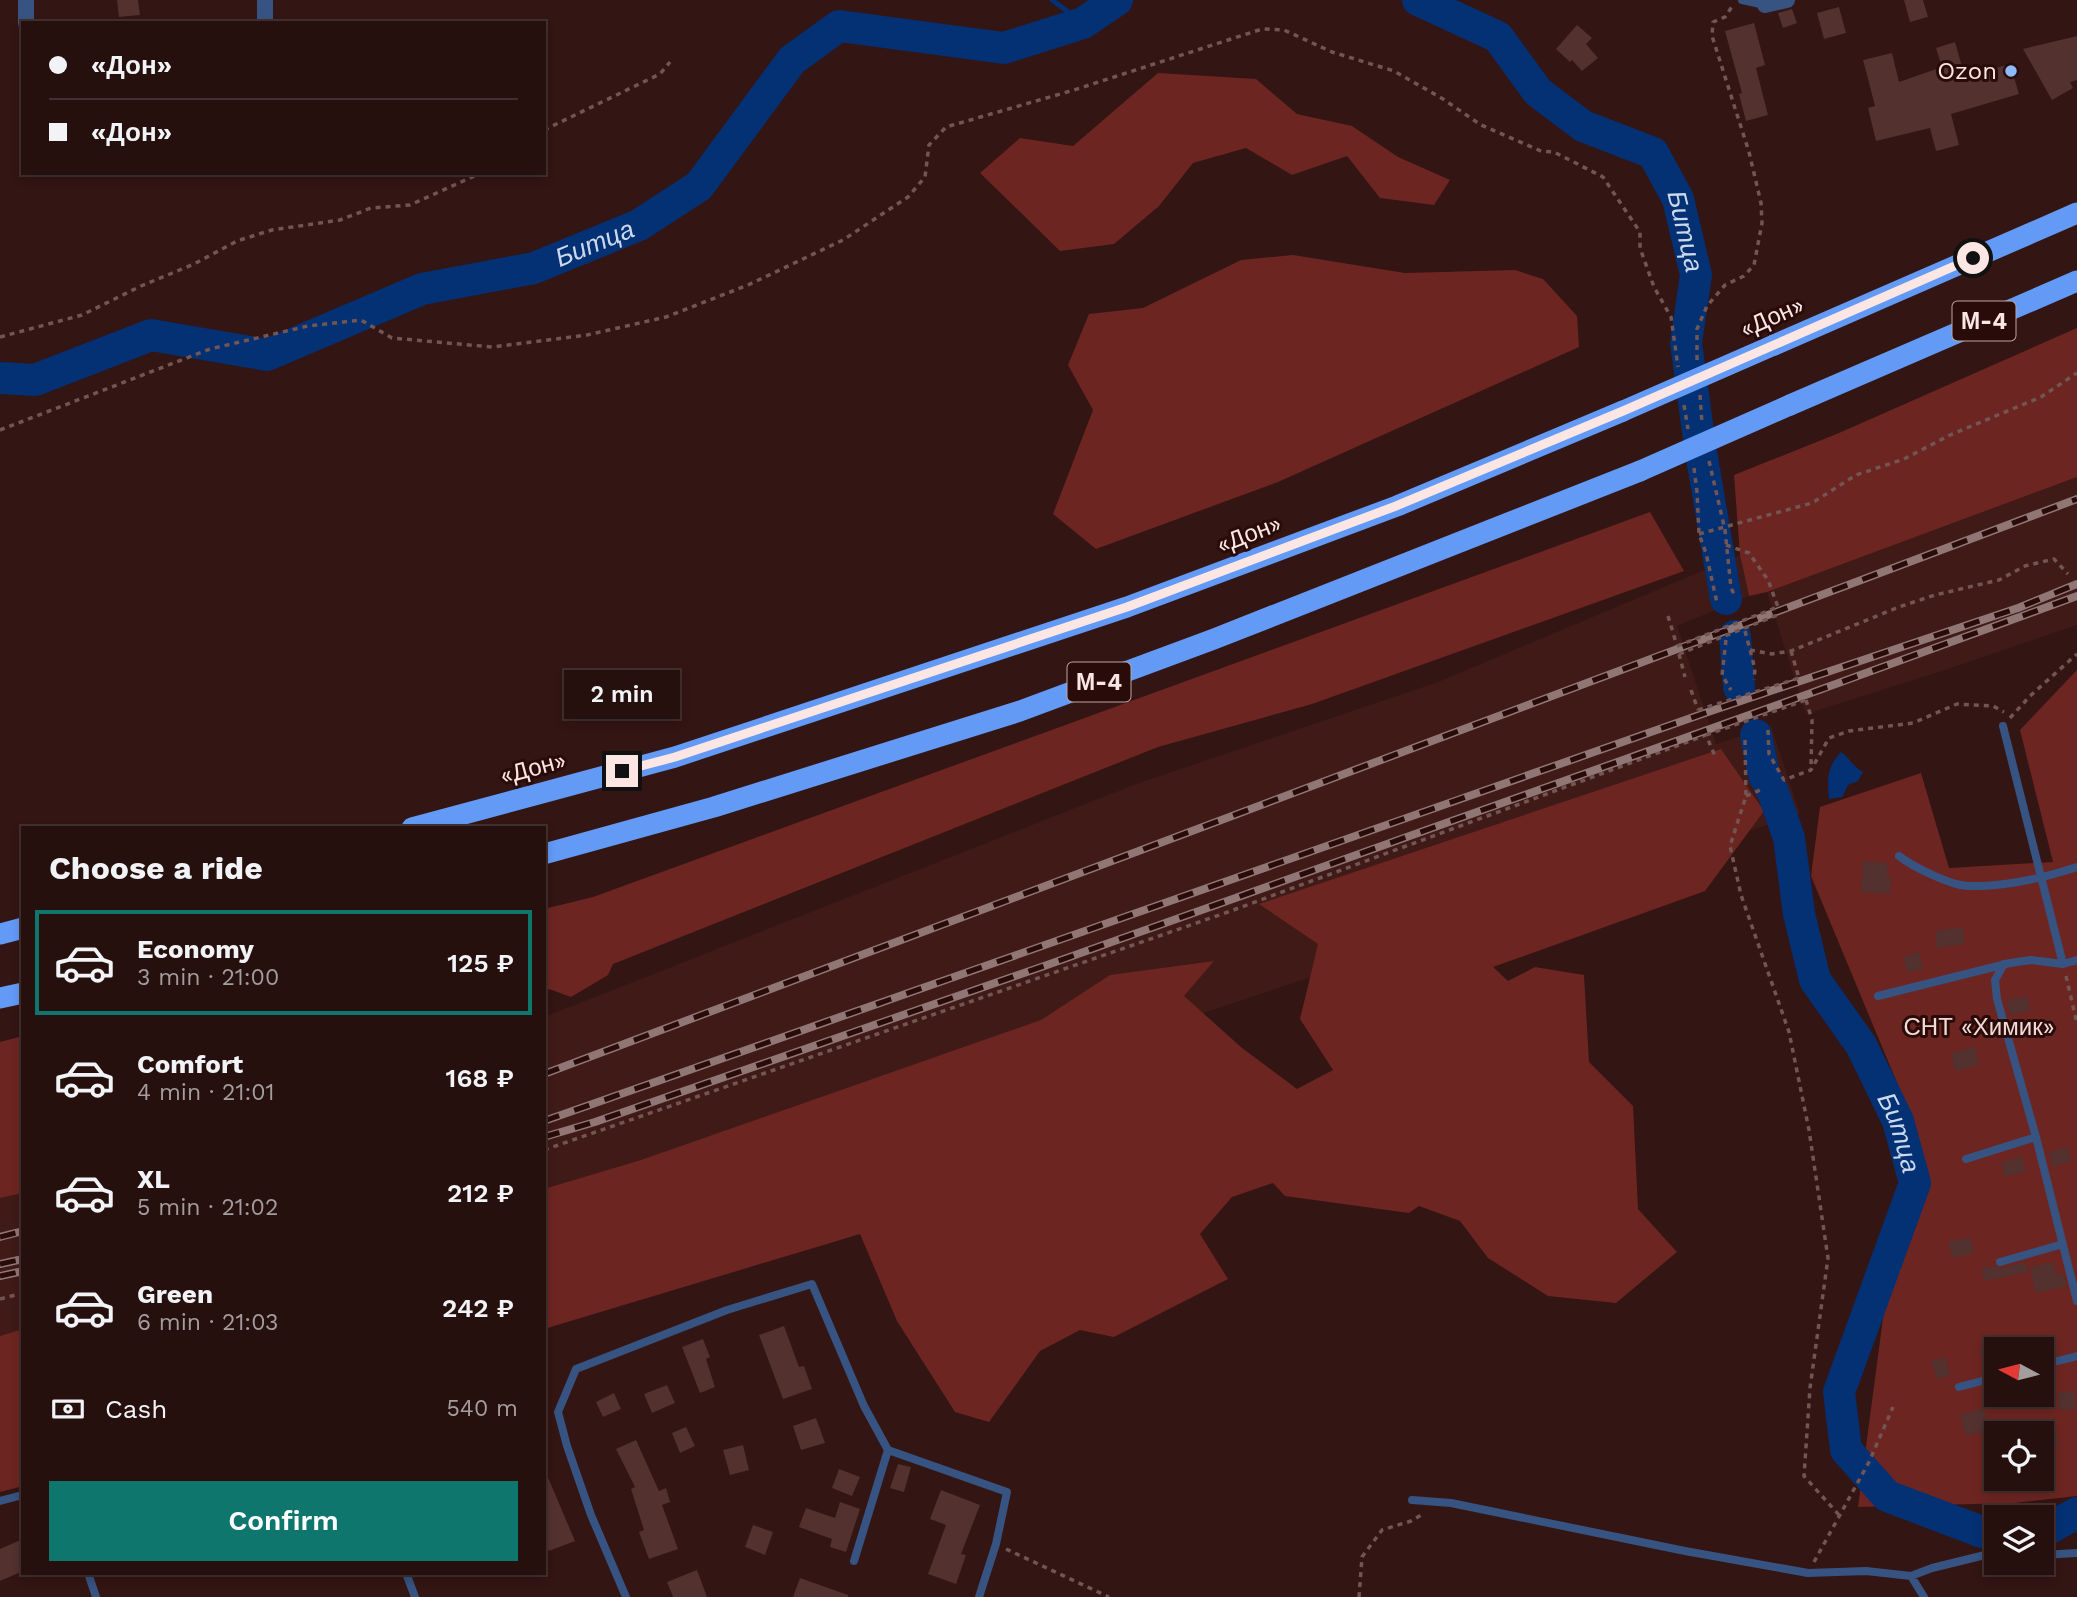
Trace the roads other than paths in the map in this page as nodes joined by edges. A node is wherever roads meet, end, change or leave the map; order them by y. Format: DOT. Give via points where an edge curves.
graph roads {
  1 [pos="26,0"];
  2 [pos="265,0"];
  3 [pos="1742,0"];
  4 [pos="1787,0"];
  5 [pos="1765,5"];
  6 [pos="26,21"];
  7 [pos="265,21"];
  8 [pos="2077,213"];
  9 [pos="2077,281"];
  10 [pos="2003,726"];
  11 [pos="419,826"];
  12 [pos="546,853"];
  13 [pos="1899,856"];
  14 [pos="2077,867"];
  15 [pos="2040,878"];
  16 [pos="21,929"];
  17 [pos="0,934"];
  18 [pos="2077,960"];
  19 [pos="2004,964"];
  20 [pos="2063,964"];
  21 [pos="21,994"];
  22 [pos="1878,996"];
  23 [pos="0,999"];
  24 [pos="2036,1137"];
  25 [pos="1966,1159"];
  26 [pos="2063,1244"];
  27 [pos="2000,1262"];
  28 [pos="2077,1301"];
  29 [pos="2077,1356"];
  30 [pos="2054,1362"];
  31 [pos="1984,1380"];
  32 [pos="1959,1387"];
  33 [pos="888,1450"];
  34 [pos="21,1496"];
  35 [pos="1412,1500"];
  36 [pos="0,1501"];
  37 [pos="2077,1553"];
  38 [pos="2054,1554"];
  39 [pos="1984,1555"];
  40 [pos="854,1561"];
  41 [pos="89,1575"];
  42 [pos="406,1575"];
  43 [pos="1911,1576"];
  44 [pos="96,1597"];
  45 [pos="415,1597"];
  46 [pos="626,1597"];
  47 [pos="979,1597"];
  48 [pos="1924,1597"];
  1 -- 6 [label="street"];
  2 -- 7 [label="street"];
  3 -- 5 [label="lane"];
  4 -- 5 [label="street"];
  8 -- 11 [label="highway, «Дон» / М-4, bridge" via="1396,506 1127,607 675,757"];
  9 -- 12 [label="highway, М-4, bridge" via="1640,471 1240,629 1020,711 714,807"];
  10 -- 15 [label="lane"];
  13 -- 15 [label="lane" via="1914,867 1966,887"];
  14 -- 15 [label="lane"];
  15 -- 20 [label="lane"];
  16 -- 17 [label="highway"];
  18 -- 20 [label="lane"];
  19 -- 20 [label="lane" via="2031,960"];
  19 -- 22 [label="lane"];
  19 -- 24 [label="lane" via="1995,980 1997,999"];
  21 -- 23 [label="highway"];
  24 -- 25 [label="lane"];
  24 -- 26 [label="lane"];
  26 -- 27 [label="lane"];
  26 -- 28 [label="lane"];
  29 -- 30 [label="lane"];
  31 -- 32 [label="lane"];
  33 -- 40 [label="lane"];
  33 -- 46 [label="lane" via="864,1406 812,1284 727,1310 576,1369 558,1412 566,1446"];
  33 -- 47 [label="lane" via="1007,1492"];
  34 -- 36 [label="lane"];
  35 -- 43 [label="lane" via="1451,1503 1808,1573 1866,1571"];
  37 -- 38 [label="lane"];
  39 -- 43 [label="lane"];
  41 -- 44 [label="lane"];
  42 -- 45 [label="lane"];
  43 -- 48 [label="lane"];
}
